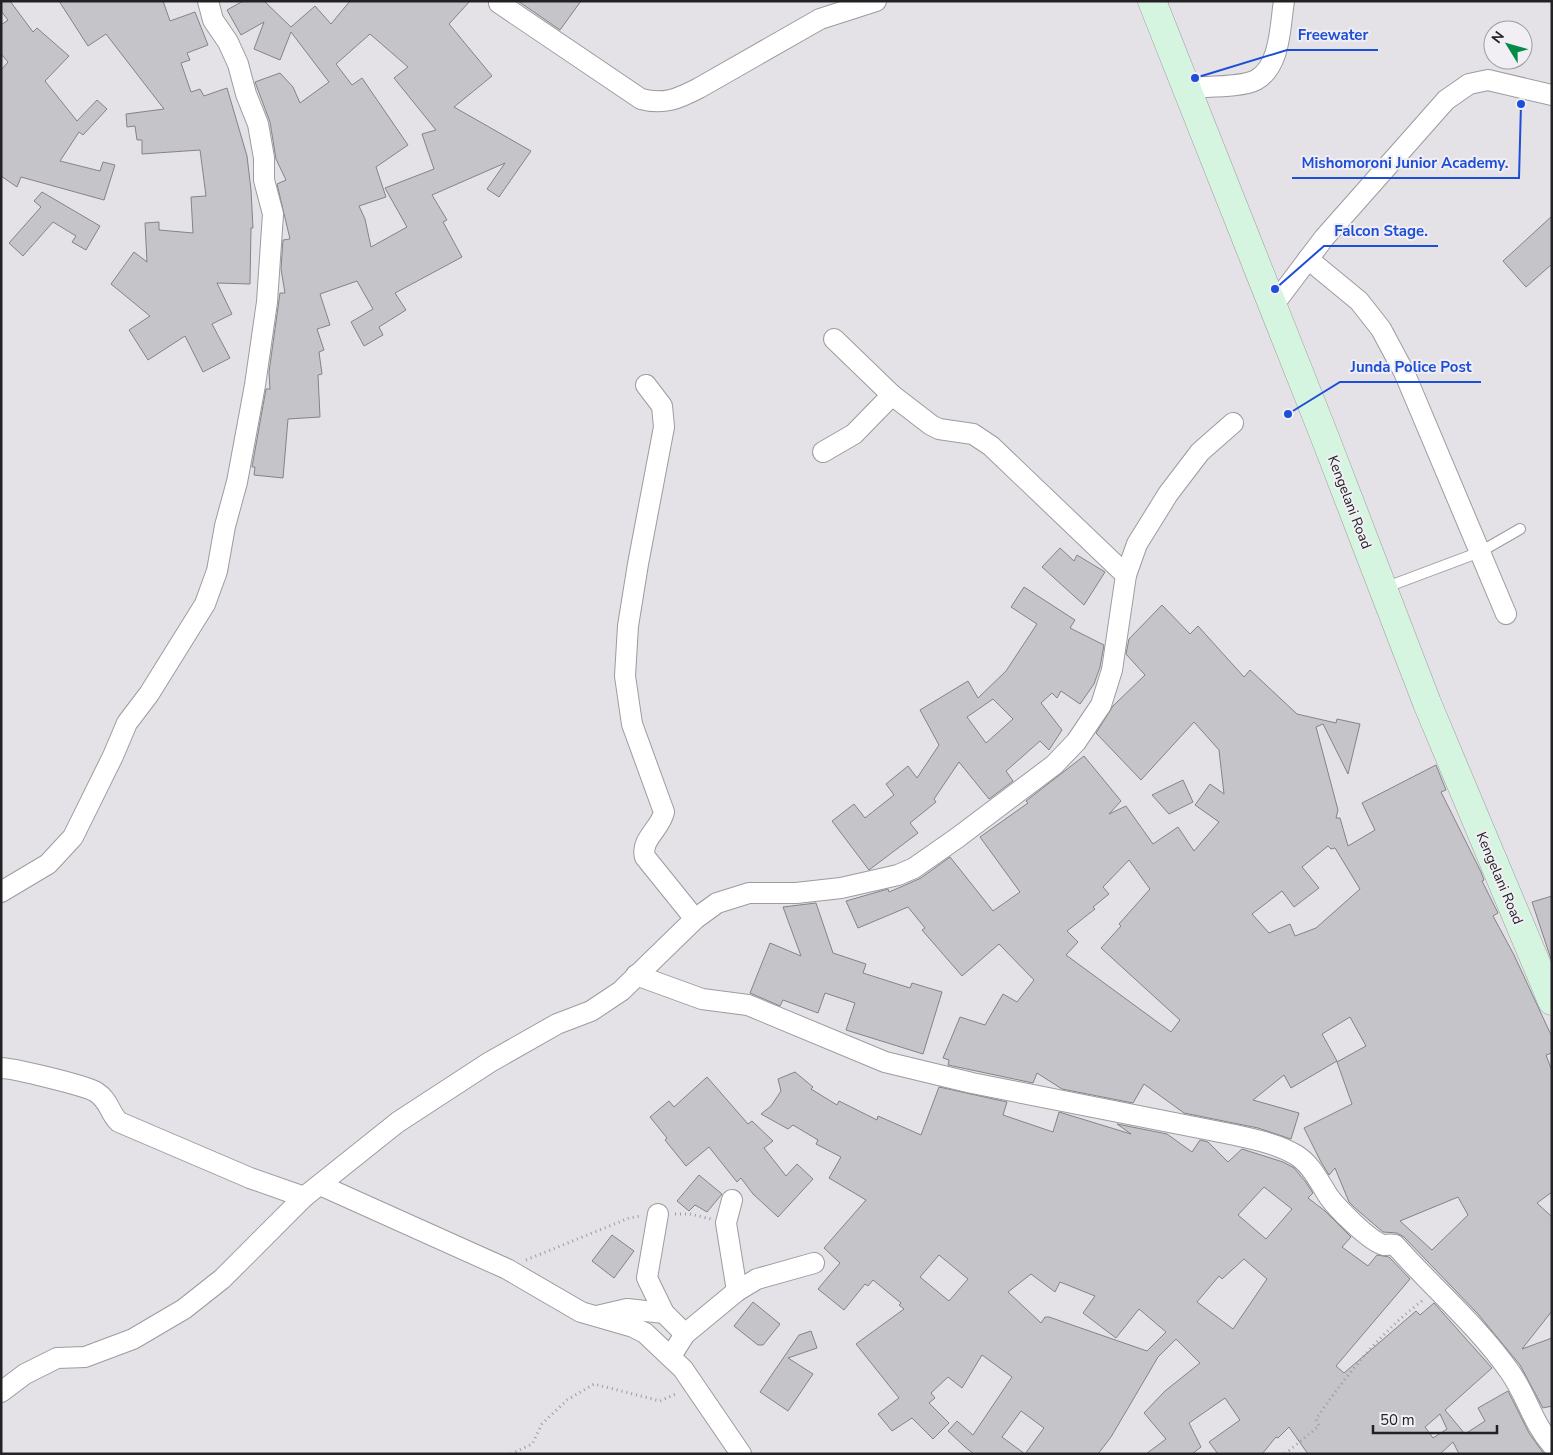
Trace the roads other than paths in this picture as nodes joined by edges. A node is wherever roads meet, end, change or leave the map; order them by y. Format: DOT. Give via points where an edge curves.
graph roads {
  1 [pos="208,1"];
  2 [pos="876,1"];
  3 [pos="1152,1"];
  4 [pos="1284,1"];
  5 [pos="499,2"];
  6 [pos="1186,88"];
  7 [pos="1552,95"];
  8 [pos="1308,259"];
  9 [pos="1272,308"];
  10 [pos="834,338"];
  11 [pos="646,385"];
  12 [pos="892,395"];
  13 [pos="1233,423"];
  14 [pos="823,452"];
  15 [pos="1520,529"];
  16 [pos="1480,552"];
  17 [pos="1126,575"];
  18 [pos="1383,588"];
  19 [pos="1506,614"];
  20 [pos="1,892"];
  21 [pos="695,919"];
  22 [pos="636,975"];
  23 [pos="1552,1001"];
  24 [pos="1,1068"];
  25 [pos="320,1185"];
  26 [pos="304,1197"];
  27 [pos="732,1200"];
  28 [pos="658,1214"];
  29 [pos="814,1263"];
  30 [pos="647,1278"];
  31 [pos="737,1290"];
  32 [pos="627,1309"];
  33 [pos="664,1313"];
  34 [pos="597,1316"];
  35 [pos="685,1334"];
  36 [pos="671,1356"];
  37 [pos="1,1392"];
  38 [pos="1552,1444"];
  39 [pos="741,1454"];
  1 -- 20 [label="street" via="213,20 238,64 258,124 264,180 273,214 267,302 255,385 217,571 205,604 149,694 127,723 72,837 48,864"];
  2 -- 5 [label="street" via="820,19 699,88 659,103 641,99"];
  3 -- 6 [label="main road, Kengelani Road"];
  4 -- 6 [label="street" via="1275,54 1259,78"];
  6 -- 9 [label="main road, Kengelani Road"];
  7 -- 8 [label="street" via="1488,80 1469,84 1446,100"];
  8 -- 9 [label="street"];
  8 -- 16 [label="street" via="1359,301 1381,328 1404,372"];
  9 -- 18 [label="main road, Kengelani Road"];
  10 -- 12 [label="street"];
  11 -- 21 [label="street" via="662,406 664,427 628,626 625,676 632,724 664,812 662,820 644,844 645,857"];
  12 -- 14 [label="street" via="854,434"];
  12 -- 17 [label="street" via="934,427 981,438 1007,459"];
  13 -- 17 [label="street" via="1200,452 1168,494 1137,544"];
  15 -- 16 [label="lane"];
  16 -- 18 [label="lane"];
  16 -- 19 [label="street"];
  17 -- 21 [label="street" via="1112,670 1104,697 1076,742 1054,765 958,838 898,875 841,888 796,893 749,893 718,903"];
  18 -- 23 [label="main road, Kengelani Road" via="1455,772"];
  21 -- 22 [label="street"];
  22 -- 25 [label="street" via="621,991 591,1011 557,1024 490,1062 398,1122"];
  22 -- 38 [label="street" via="702,1000 748,1005 885,1062 1270,1144 1296,1156 1313,1170 1330,1199 1369,1236 1384,1244 1394,1244 1437,1288 1510,1372 1530,1414"];
  24 -- 26 [label="street" via="89,1089 109,1103 119,1122 250,1178"];
  25 -- 26 [label="street"];
  25 -- 34 [label="street" via="507,1269 569,1307"];
  26 -- 37 [label="street" via="222,1279 184,1308 133,1339 85,1357 57,1358 25,1374"];
  27 -- 31 [label="street" via="726,1222"];
  28 -- 30 [label="street"];
  29 -- 31 [label="street" via="757,1279"];
  30 -- 32 [label="street"];
  30 -- 33 [label="street"];
  31 -- 35 [label="street"];
  32 -- 33 [label="street"];
  32 -- 34 [label="street"];
  33 -- 35 [label="street"];
  34 -- 36 [label="street" via="646,1333"];
  35 -- 36 [label="street"];
  36 -- 39 [label="street"];
}
